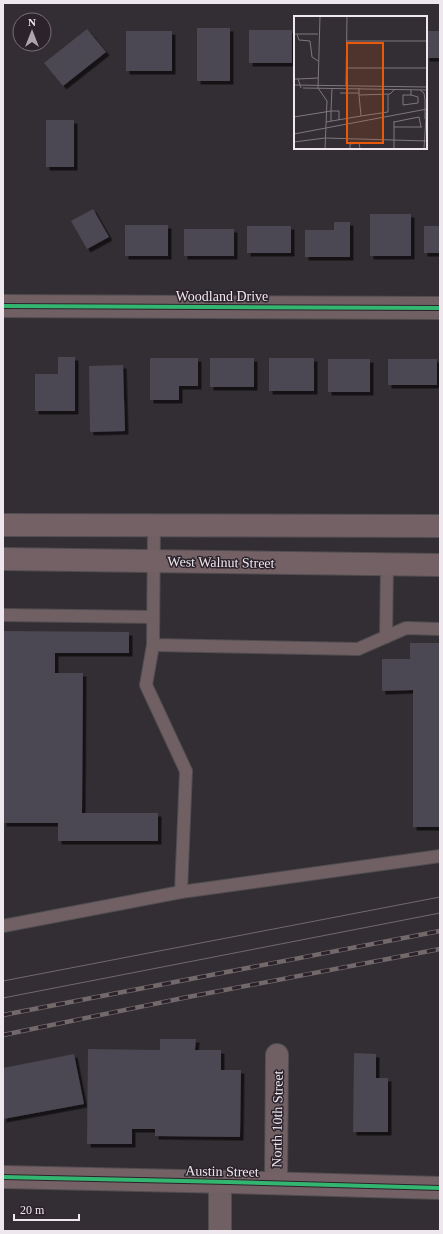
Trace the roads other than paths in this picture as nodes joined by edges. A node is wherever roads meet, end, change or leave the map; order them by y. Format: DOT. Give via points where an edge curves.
graph roads {
  1 [pos="3,306"];
  2 [pos="440,308"];
  3 [pos="3,525"];
  4 [pos="154,525"];
  5 [pos="440,526"];
  6 [pos="3,559"];
  7 [pos="153,562"];
  8 [pos="387,565"];
  9 [pos="440,565"];
  10 [pos="3,615"];
  11 [pos="153,617"];
  12 [pos="440,629"];
  13 [pos="386,637"];
  14 [pos="153,646"];
  15 [pos="440,856"];
  16 [pos="181,892"];
  17 [pos="3,926"];
  18 [pos="277,1055"];
  19 [pos="3,1177"];
  20 [pos="220,1182"];
  21 [pos="276,1183"];
  22 [pos="440,1188"];
  23 [pos="220,1231"];
  1 -- 2 [label="street, Woodland Drive"];
  3 -- 4 [label="main road"];
  4 -- 5 [label="main road"];
  4 -- 7 [label="lane"];
  6 -- 7 [label="main road, West Walnut Street"];
  7 -- 8 [label="main road, West Walnut Street"];
  7 -- 11 [label="lane"];
  8 -- 9 [label="main road, West Walnut Street"];
  8 -- 13 [label="lane"];
  10 -- 11 [label="lane"];
  11 -- 14 [label="lane"];
  12 -- 13 [label="lane" via="406,628"];
  13 -- 14 [label="lane" via="358,649"];
  14 -- 16 [label="lane" via="146,685 186,771"];
  15 -- 16 [label="lane"];
  16 -- 17 [label="lane"];
  18 -- 21 [label="street, North 10th Street"];
  19 -- 20 [label="main road, Austin Street"];
  20 -- 21 [label="main road, Austin Street"];
  20 -- 23 [label="street"];
  21 -- 22 [label="main road, Austin Street"];
}
